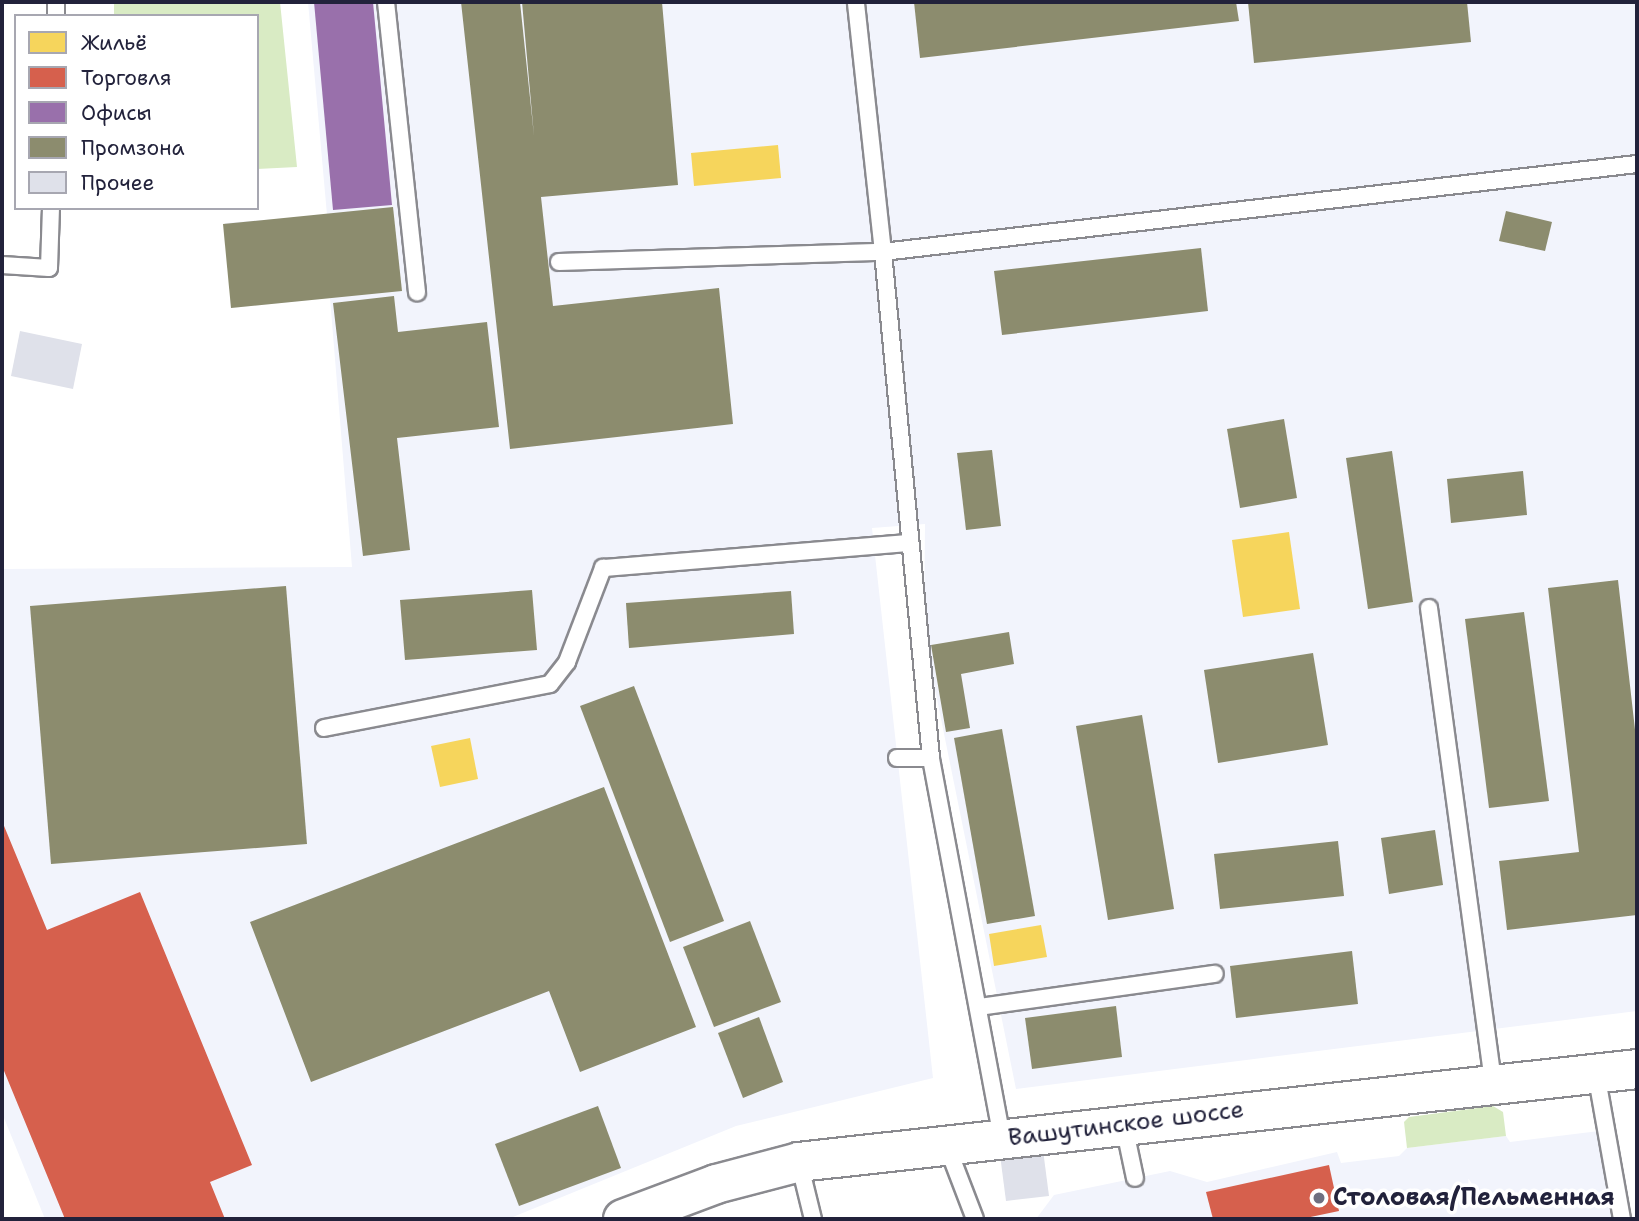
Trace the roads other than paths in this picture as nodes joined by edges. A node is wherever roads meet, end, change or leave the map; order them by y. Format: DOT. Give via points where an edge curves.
graph roads {
  1 [pos="386,2"];
  2 [pos="856,2"];
  3 [pos="1637,164"];
  4 [pos="51,210"];
  5 [pos="883,252"];
  6 [pos="559,262"];
  7 [pos="2,265"];
  8 [pos="417,292"];
  9 [pos="909,543"];
  10 [pos="1429,608"];
  11 [pos="324,728"];
  12 [pos="897,758"];
  13 [pos="930,758"];
  14 [pos="1215,974"];
  15 [pos="979,1007"];
  16 [pos="1637,1069"];
  17 [pos="1596,1073"];
  18 [pos="1493,1081"];
  19 [pos="1124,1123"];
  20 [pos="1002,1138"];
  21 [pos="947,1146"];
  22 [pos="799,1162"];
  23 [pos="1136,1178"];
  24 [pos="623,1219"];
  25 [pos="813,1219"];
  26 [pos="975,1219"];
  27 [pos="1622,1219"];
  1 -- 8 [label="lane"];
  2 -- 5 [label="lane"];
  3 -- 5 [label="lane"];
  4 -- 7 [label="lane" via="49,268"];
  5 -- 6 [label="lane"];
  5 -- 9 [label="lane" via="911,525"];
  9 -- 11 [label="lane" via="603,568 567,662 550,684"];
  9 -- 13 [label="lane"];
  10 -- 18 [label="lane"];
  12 -- 13 [label="lane"];
  13 -- 15 [label="lane"];
  14 -- 15 [label="lane"];
  15 -- 20 [label="lane"];
  16 -- 17 [label="street, Вашутинское шоссе"];
  17 -- 18 [label="street, Вашутинское шоссе"];
  17 -- 27 [label="lane"];
  18 -- 19 [label="street, Вашутинское шоссе"];
  19 -- 20 [label="street, Вашутинское шоссе"];
  19 -- 23 [label="lane"];
  20 -- 21 [label="street, Вашутинское шоссе"];
  21 -- 22 [label="street, Вашутинское шоссе"];
  21 -- 26 [label="lane"];
  22 -- 24 [label="street, Вашутинское шоссе" via="716,1184"];
  22 -- 25 [label="lane"];
}
